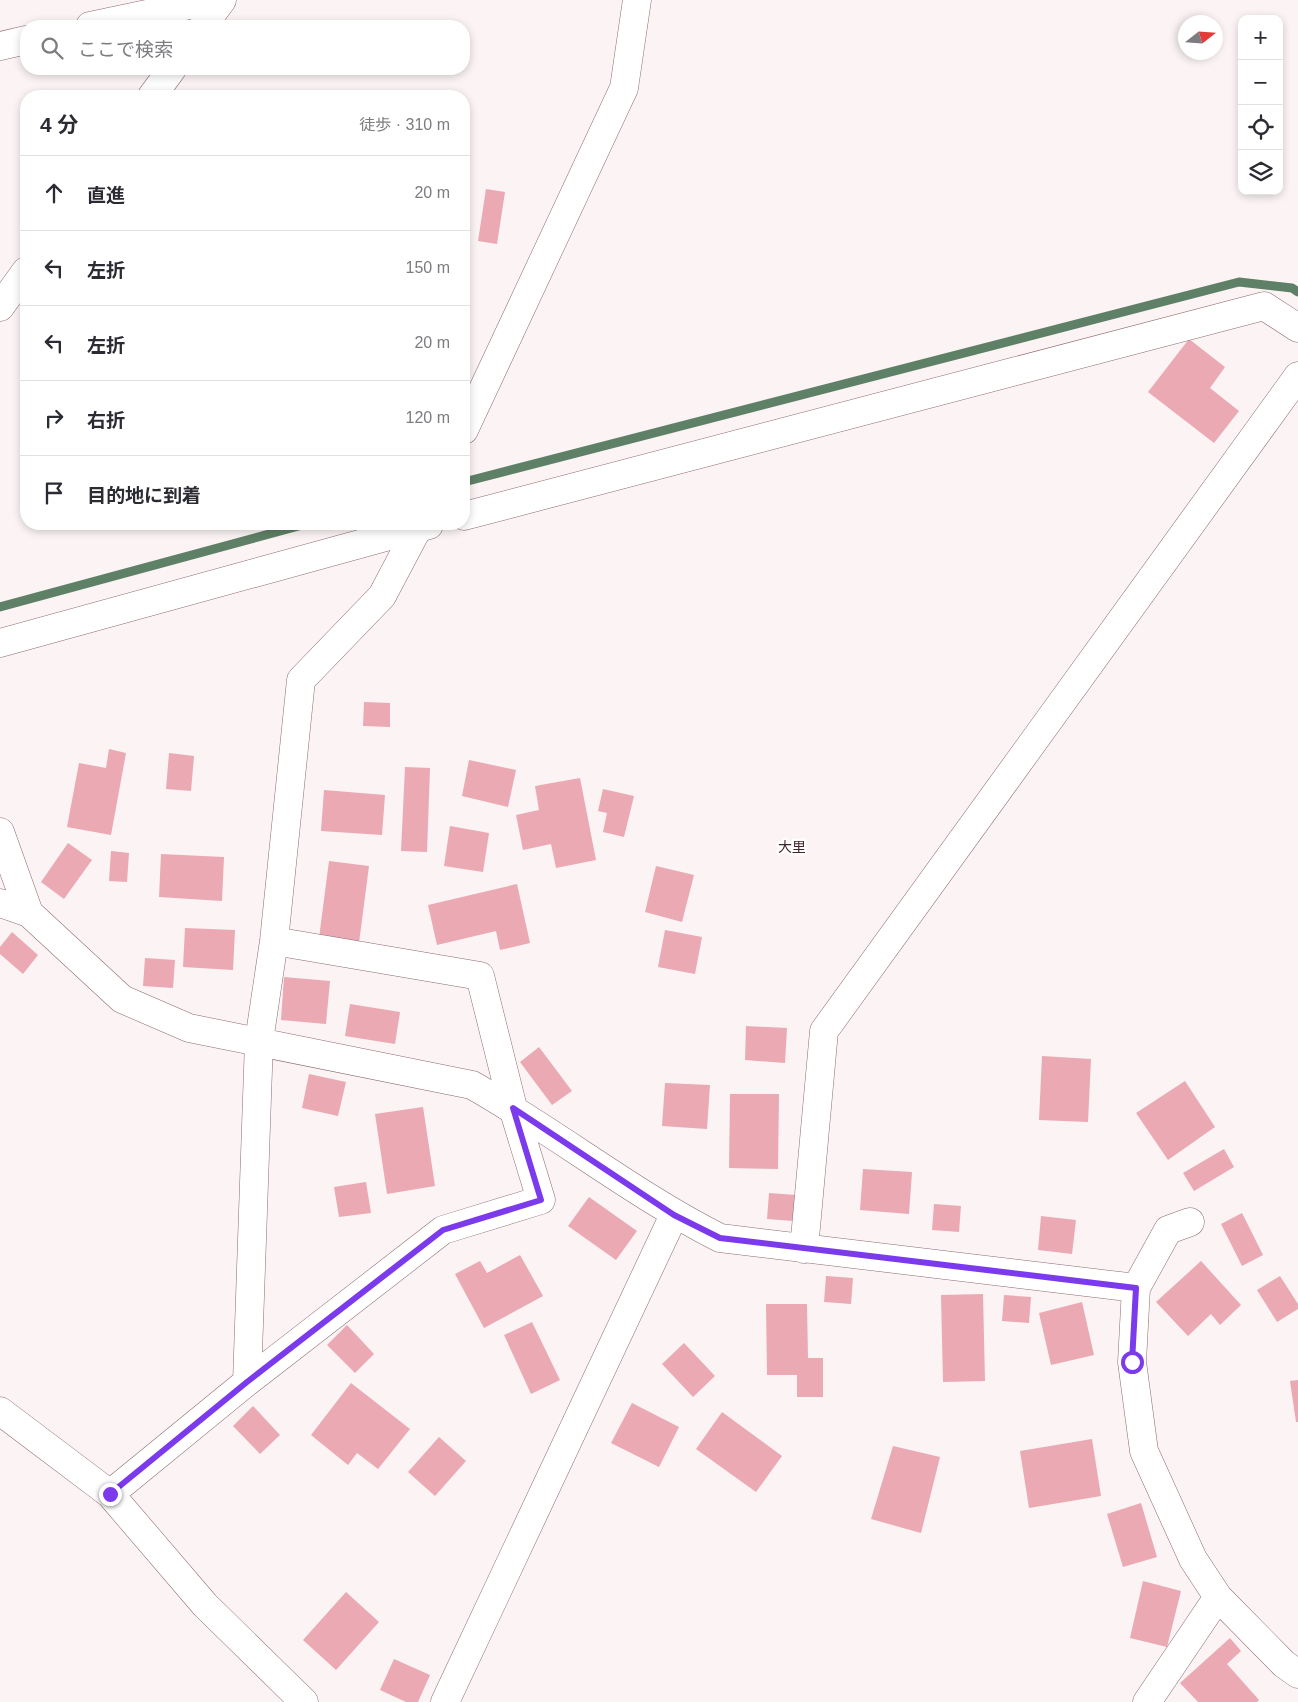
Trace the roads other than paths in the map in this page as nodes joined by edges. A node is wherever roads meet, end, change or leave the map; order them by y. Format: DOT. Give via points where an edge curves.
graph roads {
  1 [pos="213,0"];
  2 [pos="222,0"];
  3 [pos="637,0"];
  4 [pos="118,20"];
  5 [pos="207,20"];
  6 [pos="20,41"];
  7 [pos="0,46"];
  8 [pos="168,75"];
  9 [pos="156,90"];
  10 [pos="20,279"];
  11 [pos="0,307"];
  12 [pos="1298,328"];
  13 [pos="1298,376"];
  14 [pos="470,417"];
  15 [pos="470,514"];
  16 [pos="406,530"];
  17 [pos="421,530"];
  18 [pos="0,642"];
  19 [pos="0,832"];
  20 [pos="0,903"];
  21 [pos="29,913"];
  22 [pos="274,941"];
  23 [pos="259,1041"];
  24 [pos="513,1108"];
  25 [pos="674,1215"];
  26 [pos="1190,1222"];
  27 [pos="804,1248"];
  28 [pos="1136,1288"];
  29 [pos="247,1382"];
  30 [pos="0,1411"];
  31 [pos="110,1494"];
  32 [pos="1218,1597"];
  33 [pos="1298,1674"];
  34 [pos="304,1702"];
  35 [pos="445,1702"];
  36 [pos="1147,1702"];
  1 -- 4 [label="street"];
  2 -- 5 [label="street"];
  3 -- 14 [label="street" via="624,88"];
  6 -- 7 [label="street"];
  8 -- 9 [label="street"];
  10 -- 11 [label="street"];
  12 -- 15 [label="street" via="1264,306"];
  13 -- 27 [label="street" via="824,1032"];
  16 -- 18 [label="street"];
  17 -- 22 [label="street" via="382,596 301,680"];
  19 -- 21 [label="street"];
  20 -- 21 [label="street"];
  21 -- 23 [label="street" via="122,999 189,1028"];
  22 -- 23 [label="street"];
  22 -- 24 [label="street" via="480,976"];
  23 -- 24 [label="street" via="472,1085"];
  23 -- 29 [label="street"];
  24 -- 25 [label="street"];
  24 -- 29 [label="street" via="541,1200 443,1230"];
  25 -- 27 [label="street" via="720,1238"];
  25 -- 35 [label="street"];
  26 -- 28 [label="street" via="1168,1230"];
  27 -- 28 [label="street"];
  28 -- 32 [label="street" via="1132,1362 1144,1451 1193,1559"];
  29 -- 31 [label="street"];
  30 -- 31 [label="street"];
  31 -- 34 [label="street" via="205,1605"];
  32 -- 33 [label="street" via="1284,1664"];
  32 -- 36 [label="street"];
}
